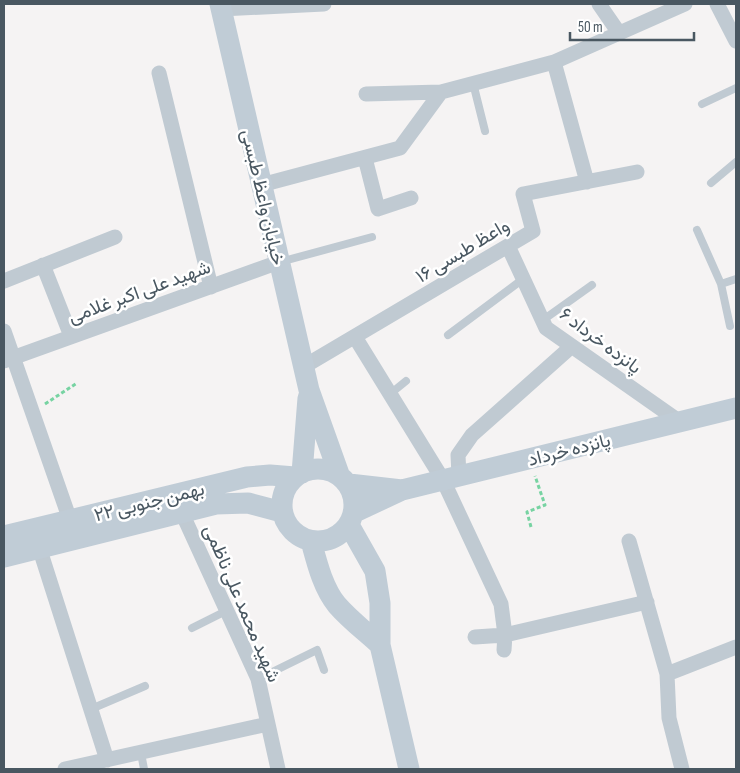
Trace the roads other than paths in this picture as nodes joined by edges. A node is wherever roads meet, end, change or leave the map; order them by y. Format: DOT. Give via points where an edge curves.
graph roads {
  1 [pos="324,4"];
  2 [pos="600,4"];
  3 [pos="684,4"];
  4 [pos="717,4"];
  5 [pos="220,6"];
  6 [pos="619,33"];
  7 [pos="736,41"];
  8 [pos="554,62"];
  9 [pos="159,73"];
  10 [pos="473,84"];
  11 [pos="736,88"];
  12 [pos="440,92"];
  13 [pos="366,94"];
  14 [pos="702,104"];
  15 [pos="485,132"];
  16 [pos="365,158"];
  17 [pos="736,162"];
  18 [pos="637,172"];
  19 [pos="587,182"];
  20 [pos="711,183"];
  21 [pos="261,185"];
  22 [pos="410,198"];
  23 [pos="697,230"];
  24 [pos="116,236"];
  25 [pos="372,236"];
  26 [pos="508,246"];
  27 [pos="280,262"];
  28 [pos="43,265"];
  29 [pos="523,279"];
  30 [pos="736,279"];
  31 [pos="4,281"];
  32 [pos="721,284"];
  33 [pos="592,285"];
  34 [pos="211,287"];
  35 [pos="542,320"];
  36 [pos="730,326"];
  37 [pos="4,330"];
  38 [pos="448,335"];
  39 [pos="71,336"];
  40 [pos="355,337"];
  41 [pos="572,346"];
  42 [pos="8,359"];
  43 [pos="303,367"];
  44 [pos="406,381"];
  45 [pos="309,390"];
  46 [pos="390,394"];
  47 [pos="736,408"];
  48 [pos="680,422"];
  49 [pos="298,475"];
  50 [pos="451,478"];
  51 [pos="344,479"];
  52 [pos="402,490"];
  53 [pos="182,512"];
  54 [pos="282,512"];
  55 [pos="352,519"];
  56 [pos="70,520"];
  57 [pos="4,536"];
  58 [pos="311,541"];
  59 [pos="629,541"];
  60 [pos="40,547"];
  61 [pos="4,556"];
  62 [pos="647,602"];
  63 [pos="226,611"];
  64 [pos="192,628"];
  65 [pos="475,636"];
  66 [pos="504,642"];
  67 [pos="380,645"];
  68 [pos="736,647"];
  69 [pos="324,670"];
  70 [pos="667,674"];
  71 [pos="258,679"];
  72 [pos="145,686"];
  73 [pos="91,709"];
  74 [pos="268,724"];
  75 [pos="141,753"];
  76 [pos="107,760"];
  77 [pos="676,768"];
  78 [pos="65,769"];
  79 [pos="144,769"];
  80 [pos="278,769"];
  81 [pos="409,769"];
  1 -- 5 [label="street"];
  2 -- 6 [label="street"];
  3 -- 6 [label="street"];
  4 -- 7 [label="street"];
  5 -- 21 [label="street, خیابان واعظ طبسی"];
  6 -- 8 [label="street"];
  8 -- 10 [label="street"];
  8 -- 19 [label="street"];
  9 -- 34 [label="street"];
  10 -- 12 [label="street"];
  10 -- 15 [label="lane"];
  11 -- 14 [label="lane"];
  12 -- 13 [label="street"];
  12 -- 16 [label="street" via="400,148"];
  16 -- 21 [label="street"];
  16 -- 22 [label="street" via="378,209"];
  17 -- 20 [label="lane"];
  18 -- 19 [label="street, واعظ طبسی ۱۶"];
  19 -- 26 [label="street, واعظ طبسی ۱۶" via="523,194 533,231"];
  21 -- 27 [label="street, خیابان واعظ طبسی"];
  23 -- 32 [label="lane"];
  24 -- 28 [label="street"];
  25 -- 27 [label="lane"];
  26 -- 29 [label="street, پانزده خرداد ۶"];
  26 -- 40 [label="street, واعظ طبسی ۱۶"];
  27 -- 34 [label="street, شهید علی اکبر غلامی"];
  27 -- 43 [label="street, خیابان واعظ طبسی"];
  28 -- 31 [label="street"];
  28 -- 39 [label="street"];
  29 -- 35 [label="street, پانزده خرداد ۶"];
  29 -- 38 [label="lane"];
  30 -- 32 [label="lane"];
  32 -- 36 [label="lane"];
  33 -- 35 [label="lane"];
  34 -- 39 [label="street, شهید علی اکبر غلامی"];
  35 -- 41 [label="street, پانزده خرداد ۶" via="546,328"];
  37 -- 42 [label="street"];
  39 -- 42 [label="street, شهید علی اکبر غلامی"];
  40 -- 43 [label="street, واعظ طبسی ۱۶"];
  40 -- 46 [label="street"];
  41 -- 48 [label="street, پانزده خرداد ۶"];
  41 -- 50 [label="street" via="472,435 458,455"];
  42 -- 56 [label="street" via="32,412"];
  43 -- 45 [label="street, خیابان واعظ طبسی"];
  44 -- 46 [label="lane"];
  45 -- 49 [label="street"];
  45 -- 51 [label="street"];
  46 -- 50 [label="street"];
  47 -- 48 [label="street, پانزده خرداد"];
  48 -- 50 [label="street, پانزده خرداد"];
  49 -- 51 [label="street" via="311,468 326,469"];
  49 -- 54 [label="street" via="288,484 282,498"];
  49 -- 56 [label="street, ۲۲ بهمن جنوبی" via="247,477"];
  50 -- 52 [label="street, پانزده خرداد"];
  50 -- 66 [label="street" via="501,604"];
  51 -- 52 [label="street"];
  51 -- 55 [label="street" via="354,498"];
  52 -- 55 [label="street"];
  53 -- 54 [label="street, ۲۲ بهمن جنوبی" via="216,504 248,503"];
  53 -- 60 [label="street, ۲۲ بهمن جنوبی"];
  53 -- 63 [label="street, شهید محمد علی ناظمی"];
  54 -- 58 [label="street" via="288,526 298,536"];
  55 -- 58 [label="street" via="339,536 326,541"];
  55 -- 67 [label="street" via="375,571 380,604"];
  56 -- 57 [label="street, ۲۲ بهمن جنوبی"];
  58 -- 67 [label="street" via="326,587 336,604"];
  59 -- 62 [label="street"];
  60 -- 61 [label="street, ۲۲ بهمن جنوبی"];
  60 -- 73 [label="street"];
  62 -- 66 [label="street"];
  62 -- 70 [label="street"];
  63 -- 64 [label="lane"];
  63 -- 71 [label="street, شهید محمد علی ناظمی"];
  65 -- 66 [label="street"];
  67 -- 81 [label="street"];
  68 -- 70 [label="street"];
  69 -- 71 [label="lane" via="317,650"];
  70 -- 77 [label="street"];
  71 -- 74 [label="street, شهید محمد علی ناظمی"];
  72 -- 73 [label="lane"];
  73 -- 76 [label="street"];
  74 -- 75 [label="street"];
  74 -- 80 [label="street, شهید محمد علی ناظمی"];
  75 -- 76 [label="street"];
  75 -- 79 [label="lane"];
  76 -- 78 [label="street"];
}
